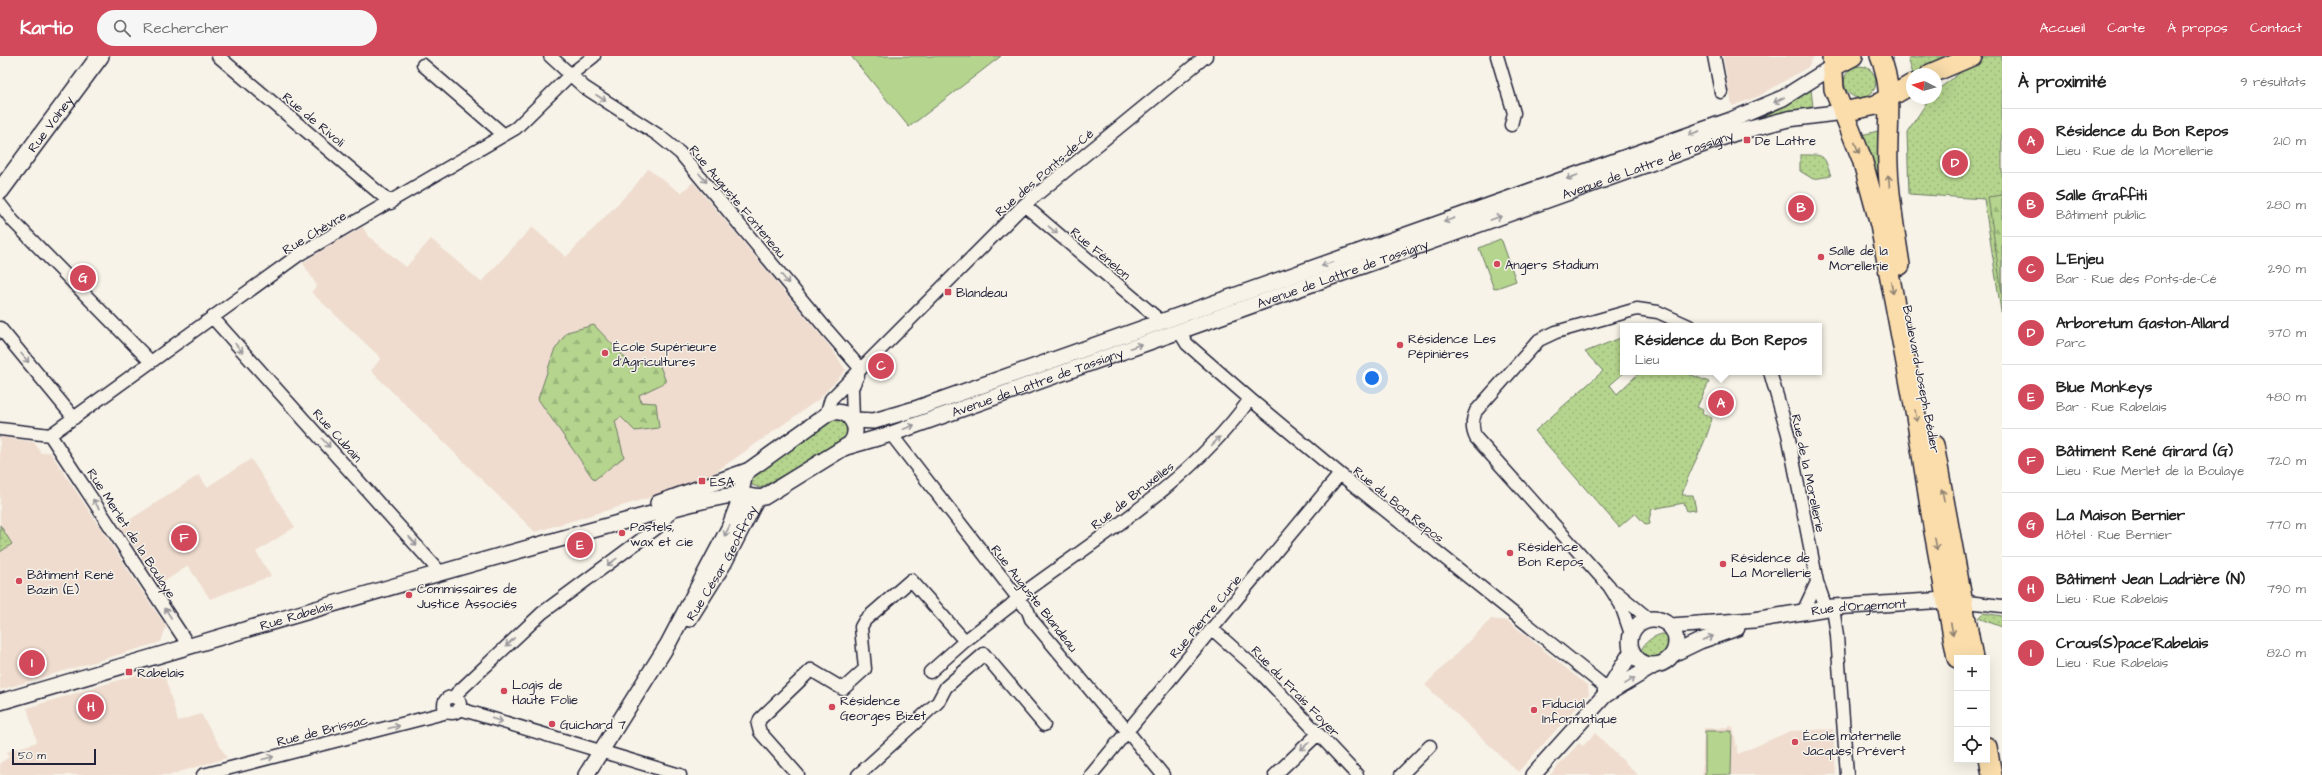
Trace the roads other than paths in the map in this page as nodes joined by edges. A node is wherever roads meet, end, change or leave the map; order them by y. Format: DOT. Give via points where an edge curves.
graph roads {
  1 [pos="100,56"];
  2 [pos="218,56"];
  3 [pos="550,56"];
  4 [pos="594,56"];
  5 [pos="1497,56"];
  6 [pos="1714,56"];
  7 [pos="1853,56"];
  8 [pos="1880,56"];
  9 [pos="1972,56"];
  10 [pos="1199,58"];
  11 [pos="1832,62"];
  12 [pos="423,66"];
  13 [pos="1942,69"];
  14 [pos="570,75"];
  15 [pos="1906,88"];
  16 [pos="1720,92"];
  17 [pos="1889,99"];
  18 [pos="1843,112"];
  19 [pos="1511,125"];
  20 [pos="503,134"];
  21 [pos="0,191"];
  22 [pos="391,203"];
  23 [pos="0,204"];
  24 [pos="1024,205"];
  25 [pos="213,318"];
  26 [pos="1682,323"];
  27 [pos="1158,324"];
  28 [pos="0,328"];
  29 [pos="1179,331"];
  30 [pos="151,362"];
  31 [pos="860,370"];
  32 [pos="1771,375"];
  33 [pos="1250,399"];
  34 [pos="826,415"];
  35 [pos="74,418"];
  36 [pos="852,420"];
  37 [pos="0,430"];
  38 [pos="891,434"];
  39 [pos="50,435"];
  40 [pos="846,447"];
  41 [pos="747,471"];
  42 [pos="1340,474"];
  43 [pos="697,491"];
  44 [pos="740,495"];
  45 [pos="757,498"];
  46 [pos="673,509"];
  47 [pos="642,517"];
  48 [pos="593,530"];
  49 [pos="649,534"];
  50 [pos="440,572"];
  51 [pos="1817,582"];
  52 [pos="1609,586"];
  53 [pos="1018,599"];
  54 [pos="1955,601"];
  55 [pos="2002,606"];
  56 [pos="1829,607"];
  57 [pos="1803,612"];
  58 [pos="1649,619"];
  59 [pos="1754,620"];
  60 [pos="1670,626"];
  61 [pos="1212,629"];
  62 [pos="1631,634"];
  63 [pos="965,641"];
  64 [pos="668,644"];
  65 [pos="189,646"];
  66 [pos="1632,651"];
  67 [pos="1673,654"];
  68 [pos="1957,655"];
  69 [pos="1972,655"];
  70 [pos="1655,666"];
  71 [pos="930,672"];
  72 [pos="1605,695"];
  73 [pos="0,702"];
  74 [pos="458,703"];
  75 [pos="1044,724"];
  76 [pos="1127,730"];
  77 [pos="1318,734"];
  78 [pos="1430,746"];
  79 [pos="601,752"];
  80 [pos="1977,763"];
  81 [pos="1990,763"];
  82 [pos="203,775"];
  83 [pos="586,775"];
  84 [pos="680,775"];
  85 [pos="798,775"];
  86 [pos="858,775"];
  87 [pos="1091,775"];
  88 [pos="1162,775"];
  89 [pos="1275,775"];
  90 [pos="1358,775"];
  91 [pos="1402,775"];
  92 [pos="1534,775"];
  93 [pos="1847,775"];
  94 [pos="1979,775"];
  95 [pos="1992,775"];
  1 -- 21 [label="main road, Rue Volney"];
  2 -- 22 [label="street, Rue de Rivoli"];
  3 -- 14 [label="street, Rue Auguste Fonteneau"];
  4 -- 14 [label="street, Rue Chèvre"];
  5 -- 19 [label="street" via="1514,113"];
  6 -- 16 [label="street"];
  7 -- 11 [label="main road"];
  8 -- 17 [label="main road, Boulevard Joseph Bédier"];
  9 -- 13 [label="main road"];
  10 -- 24 [label="street, Rue des Ponts-de-Cé"];
  11 -- 18 [label="main road, Boulevard Joseph Bédier" via="1834,89"];
  11 -- 27 [label="street, Avenue de Lattre de Tassigny, one-way" via="1807,84 1760,110"];
  12 -- 20 [label="street"];
  14 -- 20 [label="street, Rue Chèvre" via="516,128"];
  14 -- 31 [label="street, Rue Auguste Fonteneau, one-way" via="680,153"];
  15 -- 17 [label="main road"];
  17 -- 18 [label="main road" via="1864,109"];
  54 -- 17 [label="main road, Boulevard Joseph Bédier, one-way" via="1893,220 1888,166"];
  29 -- 18 [label="street, Avenue de Lattre de Tassigny, one-way" via="1736,132 1788,119"];
  18 -- 54 [label="main road, Boulevard Joseph Bédier, one-way" via="1862,159 1880,225 1933,526"];
  20 -- 22 [label="street, Rue Chèvre"];
  22 -- 25 [label="street, Rue Chèvre" via="300,254"];
  23 -- 30 [label="street" via="13,221"];
  24 -- 27 [label="street, Rue Fénelon, one-way" via="1156,318"];
  24 -- 31 [label="street, Rue des Ponts-de-Cé"];
  25 -- 30 [label="street, Rue Chèvre"];
  25 -- 50 [label="street, Rue Cubain, one-way"];
  26 -- 52 [label="street" via="1658,312 1637,309 1556,332 1539,340 1476,411 1472,423 1476,438"];
  27 -- 36 [label="street, Avenue de Lattre de Tassigny" via="915,409 874,421"];
  28 -- 35 [label="street, one-way"];
  29 -- 33 [label="street, Rue du Bon Repos" via="1187,344"];
  38 -- 29 [label="street, Avenue de Lattre de Tassigny, one-way"];
  30 -- 35 [label="street, Rue Chèvre"];
  31 -- 34 [label="street, Rue des Ponts-de-Cé" via="831,399"];
  31 -- 36 [label="street, Rue des Ponts-de-Cé" via="852,388"];
  32 -- 51 [label="street, Rue de la Morellerie" via="1788,434"];
  33 -- 42 [label="street, Rue du Bon Repos"];
  53 -- 33 [label="street, Rue de Bruxelles, one-way" via="1189,469 1226,430"];
  34 -- 36 [label="street, Avenue de Lattre de Tassigny" via="840,412"];
  34 -- 41 [label="street, Rue Rabelais"];
  35 -- 39 [label="street, Rue Chèvre"];
  36 -- 40 [label="street" via="855,435"];
  37 -- 39 [label="street"];
  38 -- 40 [label="street, Avenue de Lattre de Tassigny"];
  38 -- 53 [label="street, Rue Auguste Blandeau"];
  65 -- 39 [label="street, Rue Merlet de la Boulaye, one-way"];
  40 -- 45 [label="street, Avenue de Lattre de Tassigny" via="766,496"];
  41 -- 43 [label="street, Rue Rabelais"];
  41 -- 44 [label="street, Rue César Geoffray" via="742,480"];
  42 -- 61 [label="street, Rue Pierre Curie"];
  42 -- 72 [label="street, Rue du Bon Repos" via="1599,682"];
  43 -- 46 [label="street, Rue Rabelais"];
  43 -- 48 [label="street, Rue Rabelais" via="604,521"];
  44 -- 45 [label="street"];
  44 -- 46 [label="street, Rue Rabelais"];
  44 -- 64 [label="street, Rue César Geoffray, one-way" via="729,528"];
  45 -- 64 [label="street, Rue César Geoffray" via="713,583 681,631"];
  46 -- 47 [label="street, Rue Rabelais"];
  46 -- 49 [label="street"];
  47 -- 48 [label="street, Rue Rabelais"];
  47 -- 49 [label="street" via="650,520 652,526"];
  48 -- 50 [label="street, Rue Rabelais"];
  49 -- 74 [label="street, one-way" via="542,614 456,694"];
  50 -- 65 [label="street, Rue Rabelais"];
  51 -- 56 [label="street, Rue de la Morellerie"];
  51 -- 57 [label="street"];
  52 -- 58 [label="street"];
  52 -- 62 [label="street" via="1621,605"];
  53 -- 63 [label="street, Rue de Bruxelles"];
  53 -- 76 [label="street, Rue Auguste Blandeau" via="1031,618"];
  54 -- 55 [label="street"];
  54 -- 56 [label="street, Rue d'Orgemont"];
  54 -- 68 [label="main road, Boulevard Joseph Bédier, one-way"];
  54 -- 69 [label="main road, Boulevard Joseph Bédier"];
  56 -- 57 [label="street, Rue d'Orgemont"];
  56 -- 93 [label="street, Rue de la Morellerie" via="1837,636"];
  57 -- 59 [label="street, Rue d'Orgemont"];
  58 -- 60 [label="street, Rue d'Orgemont" via="1662,620"];
  58 -- 62 [label="street" via="1639,623"];
  59 -- 60 [label="street, Rue d'Orgemont"];
  67 -- 59 [label="street, Rue d'Orgemont, one-way"];
  60 -- 67 [label="street" via="1677,640"];
  61 -- 76 [label="street, Rue Pierre Curie"];
  61 -- 77 [label="street, Rue du Frais Foyer" via="1259,671"];
  62 -- 66 [label="street"];
  63 -- 71 [label="street"];
  63 -- 85 [label="street" via="911,580 860,627 865,669 849,684 843,689 812,670 760,719 760,732"];
  64 -- 79 [label="street, Rue César Geoffray"];
  65 -- 73 [label="street, Rue Rabelais"];
  66 -- 70 [label="street" via="1641,662"];
  66 -- 72 [label="street, Rue d'Orgemont"];
  67 -- 70 [label="street, Rue d'Orgemont" via="1665,662"];
  72 -- 70 [label="street, Rue d'Orgemont, one-way"];
  72 -- 92 [label="street, Rue d'Orgemont"];
  74 -- 79 [label="street, one-way"];
  82 -- 74 [label="street, Rue de Brissac, one-way" via="448,712 456,713"];
  75 -- 86 [label="street" via="984,654 946,687 938,702"];
  76 -- 87 [label="street, Rue Pierre Curie"];
  76 -- 88 [label="street, Rue Auguste Blandeau"];
  77 -- 89 [label="street, one-way"];
  77 -- 90 [label="street, Rue du Frais Foyer"];
  78 -- 91 [label="street"];
  79 -- 83 [label="street, Rue César Geoffray"];
  79 -- 84 [label="street"];
  80 -- 94 [label="main road"];
  81 -- 95 [label="main road"];
}
